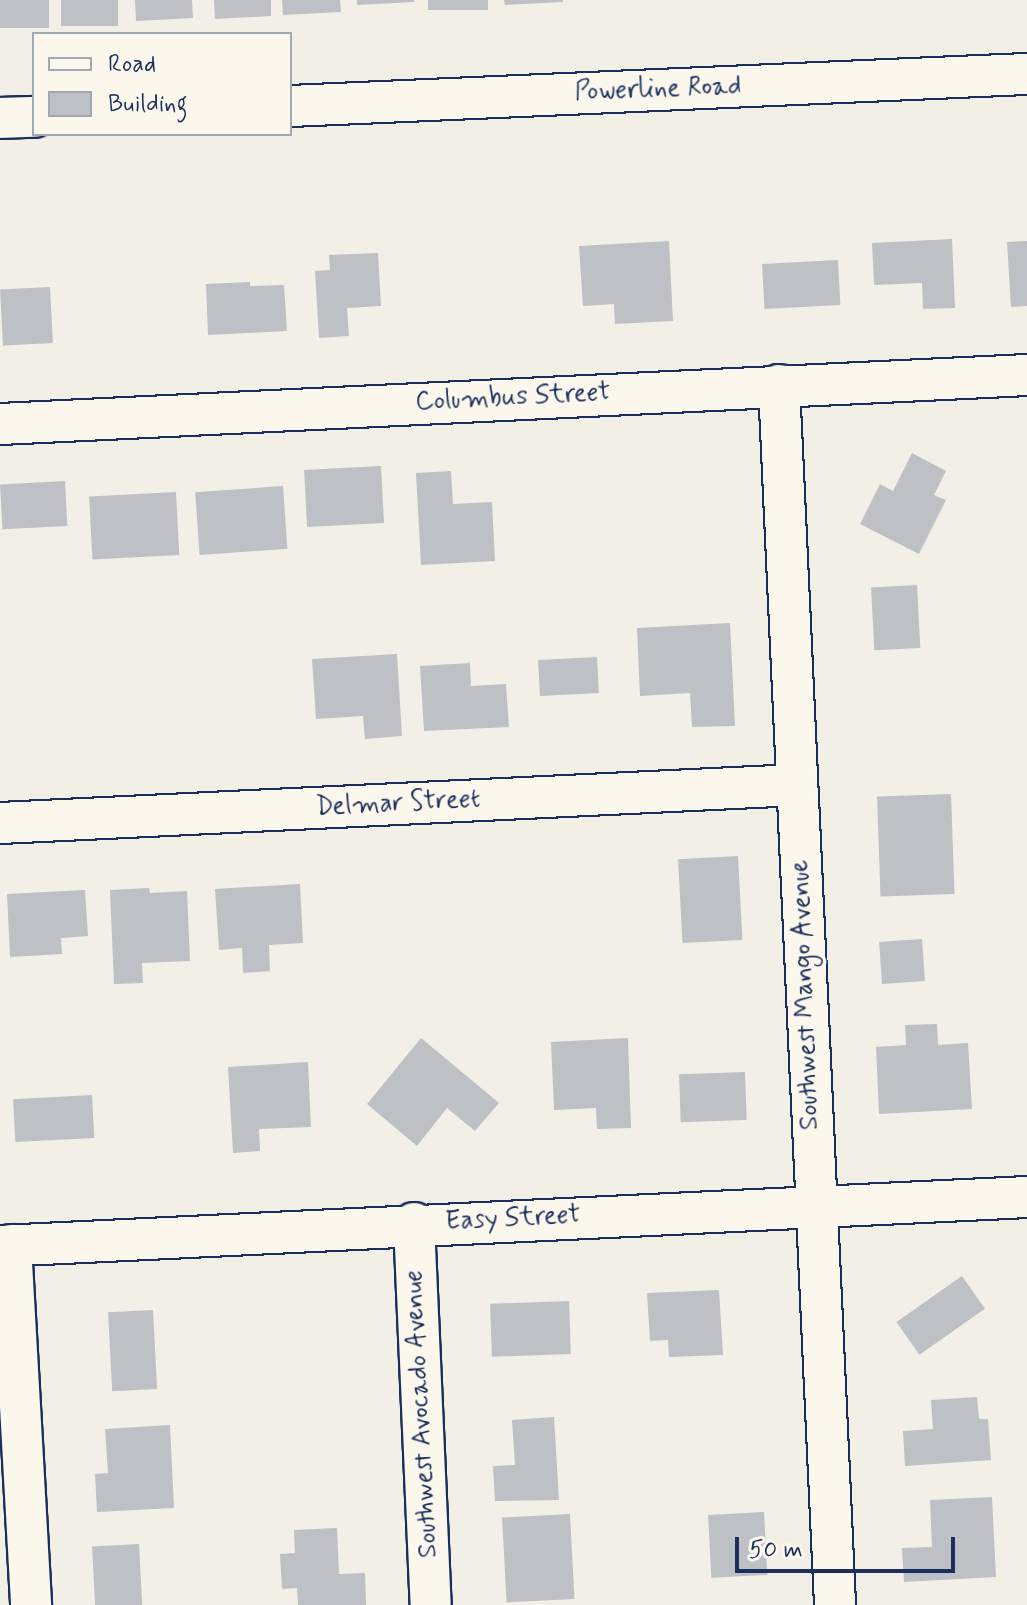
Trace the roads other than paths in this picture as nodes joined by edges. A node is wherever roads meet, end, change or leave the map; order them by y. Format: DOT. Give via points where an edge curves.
graph roads {
  1 [pos="1027,74"];
  2 [pos="292,106"];
  3 [pos="32,117"];
  4 [pos="0,118"];
  5 [pos="1027,375"];
  6 [pos="779,385"];
  7 [pos="0,424"];
  8 [pos="797,785"];
  9 [pos="0,823"];
  10 [pos="1027,1197"];
  11 [pos="816,1206"];
  12 [pos="414,1223"];
  13 [pos="6,1246"];
  14 [pos="31,1605"];
  15 [pos="431,1605"];
  16 [pos="835,1605"];
  1 -- 2 [label="street, Powerline Road"];
  3 -- 4 [label="street"];
  5 -- 6 [label="street, Columbus Street"];
  6 -- 7 [label="street, Columbus Street"];
  6 -- 8 [label="street, Southwest Mango Avenue"];
  8 -- 9 [label="street, Delmar Street"];
  8 -- 11 [label="street, Southwest Mango Avenue"];
  10 -- 11 [label="street, Easy Street"];
  11 -- 12 [label="street, Easy Street"];
  11 -- 16 [label="street, Southwest Mango Avenue"];
  12 -- 13 [label="street, Easy Street"];
  12 -- 15 [label="street, Southwest Avocado Avenue"];
  13 -- 14 [label="street"];
}
